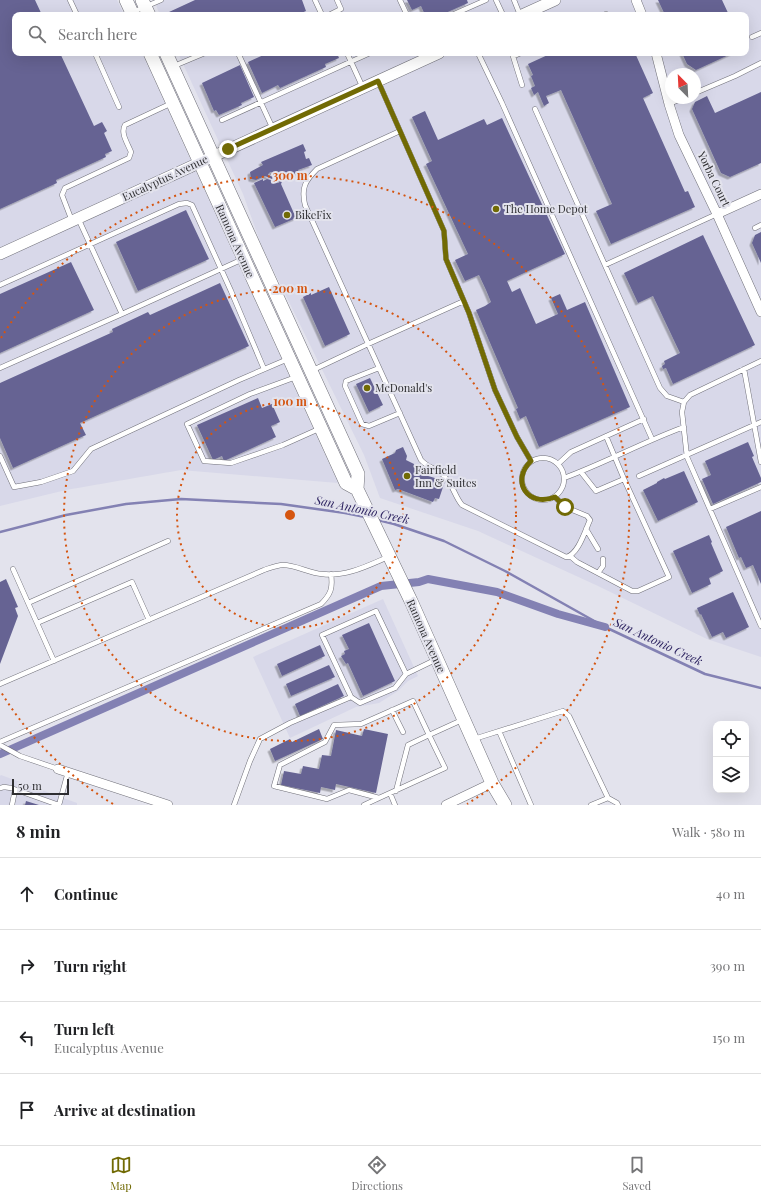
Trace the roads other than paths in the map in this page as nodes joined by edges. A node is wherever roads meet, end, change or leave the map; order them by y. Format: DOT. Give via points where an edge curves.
graph roads {
  1 [pos="70,0"];
  2 [pos="126,0"];
  3 [pos="161,0"];
  4 [pos="315,0"];
  5 [pos="337,0"];
  6 [pos="400,0"];
  7 [pos="486,0"];
  8 [pos="496,0"];
  9 [pos="514,0"];
  10 [pos="555,0"];
  11 [pos="636,0"];
  12 [pos="145,7"];
  13 [pos="76,12"];
  14 [pos="131,12"];
  15 [pos="136,12"];
  16 [pos="322,12"];
  17 [pos="335,12"];
  18 [pos="406,12"];
  19 [pos="459,12"];
  20 [pos="502,12"];
  21 [pos="520,12"];
  22 [pos="528,12"];
  23 [pos="641,12"];
  24 [pos="761,33"];
  25 [pos="752,37"];
  26 [pos="95,56"];
  27 [pos="151,56"];
  28 [pos="167,56"];
  29 [pos="198,56"];
  30 [pos="240,56"];
  31 [pos="348,56"];
  32 [pos="364,56"];
  33 [pos="425,56"];
  34 [pos="479,56"];
  35 [pos="513,56"];
  36 [pos="657,56"];
  37 [pos="351,62"];
  38 [pos="761,63"];
  39 [pos="172,67"];
  40 [pos="378,81"];
  41 [pos="522,85"];
  42 [pos="363,88"];
  43 [pos="665,88"];
  44 [pos="701,90"];
  45 [pos="260,102"];
  46 [pos="172,103"];
  47 [pos="669,104"];
  48 [pos="119,107"];
  49 [pos="535,109"];
  50 [pos="222,120"];
  51 [pos="272,129"];
  52 [pos="400,131"];
  53 [pos="213,157"];
  54 [pos="200,163"];
  55 [pos="761,194"];
  56 [pos="717,214"];
  57 [pos="75,219"];
  58 [pos="761,225"];
  59 [pos="756,228"];
  60 [pos="90,244"];
  61 [pos="0,254"];
  62 [pos="243,259"];
  63 [pos="605,265"];
  64 [pos="221,269"];
  65 [pos="0,285"];
  66 [pos="464,301"];
  67 [pos="761,312"];
  68 [pos="122,314"];
  69 [pos="368,344"];
  70 [pos="289,358"];
  71 [pos="761,362"];
  72 [pos="0,368"];
  73 [pos="379,368"];
  74 [pos="264,369"];
  75 [pos="744,369"];
  76 [pos="311,371"];
  77 [pos="297,376"];
  78 [pos="684,402"];
  79 [pos="400,413"];
  80 [pos="644,419"];
  81 [pos="761,422"];
  82 [pos="754,425"];
  83 [pos="684,426"];
  84 [pos="321,428"];
  85 [pos="606,436"];
  86 [pos="652,439"];
  87 [pos="687,455"];
  88 [pos="0,456"];
  89 [pos="614,456"];
  90 [pos="531,461"];
  91 [pos="761,462"];
  92 [pos="558,464"];
  93 [pos="581,472"];
  94 [pos="639,476"];
  95 [pos="564,478"];
  96 [pos="624,479"];
  97 [pos="761,487"];
  98 [pos="357,489"];
  99 [pos="555,497"];
  100 [pos="710,509"];
  101 [pos="586,529"];
  102 [pos="168,541"];
  103 [pos="598,549"];
  104 [pos="388,552"];
  105 [pos="570,556"];
  106 [pos="602,559"];
  107 [pos="13,569"];
  108 [pos="598,573"];
  109 [pos="331,574"];
  110 [pos="28,603"];
  111 [pos="761,610"];
  112 [pos="756,612"];
  113 [pos="149,620"];
  114 [pos="37,623"];
  115 [pos="761,626"];
  116 [pos="437,659"];
  117 [pos="54,661"];
  118 [pos="406,674"];
  119 [pos="0,684"];
  120 [pos="351,697"];
  121 [pos="392,710"];
  122 [pos="463,719"];
  123 [pos="499,731"];
  124 [pos="403,732"];
  125 [pos="429,735"];
  126 [pos="472,739"];
  127 [pos="0,744"];
  128 [pos="58,769"];
  129 [pos="68,772"];
  130 [pos="492,783"];
  131 [pos="0,788"];
  132 [pos="15,790"];
  133 [pos="396,790"];
  134 [pos="390,793"];
  135 [pos="379,798"];
  136 [pos="608,798"];
  137 [pos="12,805"];
  138 [pos="59,805"];
  139 [pos="168,805"];
  140 [pos="234,805"];
  141 [pos="364,805"];
  142 [pos="396,805"];
  143 [pos="446,805"];
  144 [pos="498,805"];
  145 [pos="505,805"];
  146 [pos="531,805"];
  147 [pos="591,805"];
  148 [pos="618,805"];
  1 -- 13 [label="lane"];
  2 -- 14 [label="main road"];
  3 -- 12 [label="lane"];
  4 -- 16 [label="lane"];
  5 -- 17 [label="lane" via="341,9"];
  6 -- 18 [label="lane"];
  7 -- 19 [label="lane"];
  8 -- 20 [label="lane"];
  9 -- 21 [label="lane"];
  10 -- 22 [label="street"];
  11 -- 23 [label="street"];
  12 -- 15 [label="lane"];
  24 -- 25 [label="lane"];
  26 -- 48 [label="lane"];
  27 -- 46 [label="main road, Ramona Avenue"];
  28 -- 39 [label="main road, Ramona Avenue"];
  29 -- 39 [label="lane"];
  30 -- 45 [label="lane"];
  31 -- 37 [label="lane"];
  32 -- 37 [label="lane"];
  33 -- 40 [label="street, Eucalyptus Avenue"];
  34 -- 80 [label="lane"];
  35 -- 41 [label="lane"];
  36 -- 43 [label="street, Yorba Court"];
  37 -- 42 [label="lane"];
  37 -- 45 [label="lane"];
  38 -- 44 [label="lane"];
  39 -- 53 [label="main road, Ramona Avenue"];
  40 -- 42 [label="street, Eucalyptus Avenue"];
  40 -- 52 [label="lane"];
  42 -- 51 [label="street, Eucalyptus Avenue"];
  45 -- 50 [label="lane"];
  45 -- 51 [label="lane"];
  46 -- 54 [label="main road, Ramona Avenue"];
  46 -- 57 [label="lane" via="123,127 131,152 129,158 65,188 62,195"];
  47 -- 56 [label="street, Yorba Court" via="679,135"];
  49 -- 63 [label="lane"];
  51 -- 53 [label="street, Eucalyptus Avenue"];
  52 -- 66 [label="lane" via="444,231 446,259"];
  52 -- 69 [label="lane" via="317,169 305,184 303,194 305,205"];
  53 -- 54 [label="street, Eucalyptus Avenue"];
  53 -- 76 [label="main road, Ramona Avenue"];
  54 -- 57 [label="street, Eucalyptus Avenue"];
  54 -- 62 [label="main road, Ramona Avenue"];
  55 -- 56 [label="street"];
  56 -- 63 [label="lane"];
  56 -- 67 [label="street, Yorba Court"];
  57 -- 60 [label="lane"];
  57 -- 61 [label="street, Eucalyptus Avenue"];
  58 -- 59 [label="lane"];
  60 -- 64 [label="lane" via="179,204 187,203 192,205"];
  60 -- 65 [label="lane"];
  60 -- 68 [label="lane"];
  62 -- 64 [label="lane"];
  62 -- 70 [label="main road, Ramona Avenue"];
  63 -- 78 [label="lane" via="660,388 667,396"];
  64 -- 68 [label="lane"];
  64 -- 74 [label="lane"];
  66 -- 69 [label="lane"];
  66 -- 90 [label="lane" via="495,390"];
  68 -- 72 [label="lane"];
  69 -- 73 [label="lane"];
  69 -- 76 [label="lane"];
  70 -- 74 [label="lane"];
  70 -- 77 [label="main road, Ramona Avenue"];
  71 -- 75 [label="lane"];
  73 -- 79 [label="lane"];
  73 -- 79 [label="lane" via="346,382 345,386 362,424 369,426"];
  74 -- 88 [label="lane" via="91,449 73,471 41,482 14,487"];
  75 -- 78 [label="lane" via="702,388"];
  75 -- 82 [label="lane"];
  76 -- 77 [label="main road"];
  76 -- 98 [label="main road, Ramona Avenue" via="358,474"];
  77 -- 84 [label="main road, Ramona Avenue"];
  77 -- 84 [label="lane" via="250,394 187,424 204,461 231,463 283,445"];
  78 -- 83 [label="lane"];
  79 -- 105 [label="lane" via="421,460 447,478 462,505 566,557"];
  80 -- 85 [label="lane"];
  80 -- 86 [label="lane"];
  81 -- 82 [label="lane"];
  82 -- 87 [label="lane"];
  82 -- 91 [label="lane"];
  83 -- 86 [label="lane"];
  83 -- 87 [label="lane"];
  84 -- 98 [label="main road, Ramona Avenue" via="346,483"];
  85 -- 89 [label="lane"];
  85 -- 92 [label="lane" via="571,452"];
  86 -- 89 [label="lane"];
  87 -- 94 [label="lane"];
  87 -- 100 [label="lane"];
  89 -- 93 [label="lane"];
  89 -- 96 [label="lane"];
  90 -- 92 [label="lane" via="539,457 548,457"];
  90 -- 99 [label="lane" via="525,466 522,474 525,490 539,500"];
  92 -- 95 [label="lane"];
  93 -- 95 [label="lane"];
  93 -- 96 [label="lane" via="596,491"];
  95 -- 99 [label="lane" via="561,491"];
  96 -- 108 [label="lane" via="670,577 638,591 632,591"];
  97 -- 100 [label="lane"];
  98 -- 104 [label="main road, Ramona Avenue"];
  99 -- 101 [label="lane" via="565,507 587,516 590,520"];
  100 -- 112 [label="lane"];
  101 -- 103 [label="lane"];
  101 -- 105 [label="lane" via="575,552"];
  102 -- 110 [label="lane"];
  104 -- 109 [label="lane" via="359,569"];
  104 -- 116 [label="main road, Ramona Avenue"];
  105 -- 108 [label="lane"];
  106 -- 108 [label="lane" via="603,566"];
  107 -- 110 [label="lane"];
  109 -- 113 [label="lane" via="311,573 298,567 282,565 264,570"];
  109 -- 127 [label="lane" via="333,584 321,604"];
  110 -- 114 [label="lane"];
  111 -- 112 [label="lane"];
  112 -- 115 [label="lane"];
  113 -- 114 [label="lane" via="132,582"];
  113 -- 117 [label="lane"];
  114 -- 117 [label="lane"];
  116 -- 118 [label="lane"];
  116 -- 122 [label="main road, Ramona Avenue"];
  117 -- 119 [label="lane"];
  118 -- 120 [label="lane" via="395,688 360,703"];
  118 -- 120 [label="lane" via="376,611 322,635"];
  120 -- 140 [label="lane" via="260,739"];
  121 -- 124 [label="lane"];
  121 -- 125 [label="lane" via="413,701"];
  121 -- 135 [label="lane" via="361,724 334,725 325,742 280,765 274,786 327,799 349,790"];
  122 -- 125 [label="lane"];
  122 -- 126 [label="main road, Ramona Avenue"];
  123 -- 126 [label="lane"];
  123 -- 136 [label="lane" via="563,711 570,716"];
  123 -- 146 [label="lane"];
  125 -- 133 [label="lane" via="408,745"];
  125 -- 133 [label="lane" via="445,768"];
  126 -- 130 [label="main road, Ramona Avenue"];
  127 -- 128 [label="lane" via="20,756"];
  128 -- 129 [label="street"];
  129 -- 138 [label="lane"];
  129 -- 139 [label="street"];
  130 -- 143 [label="street"];
  130 -- 144 [label="main road, Ramona Avenue"];
  130 -- 145 [label="main road, Ramona Avenue"];
  131 -- 132 [label="lane"];
  132 -- 137 [label="lane"];
  132 -- 138 [label="lane"];
  133 -- 134 [label="lane"];
  134 -- 135 [label="lane"];
  134 -- 142 [label="lane"];
  135 -- 141 [label="lane"];
  136 -- 147 [label="lane"];
  136 -- 148 [label="lane"];
}
